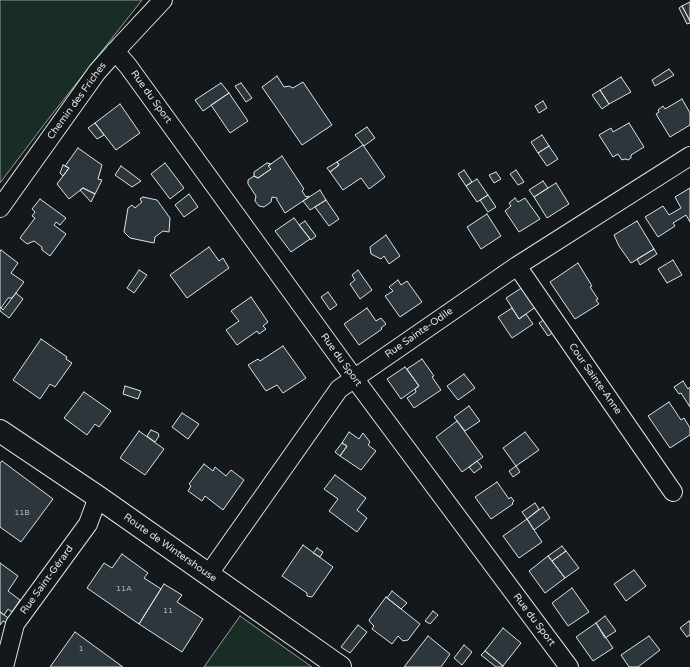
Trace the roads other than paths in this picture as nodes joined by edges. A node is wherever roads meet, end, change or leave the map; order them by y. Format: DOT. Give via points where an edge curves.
graph roads {
  1 [pos="163,0"];
  2 [pos="115,52"];
  3 [pos="690,156"];
  4 [pos="0,208"];
  5 [pos="517,266"];
  6 [pos="354,378"];
  7 [pos="0,431"];
  8 [pos="673,492"];
  9 [pos="98,497"];
  10 [pos="208,575"];
  11 [pos="4,667"];
  12 [pos="340,667"];
  13 [pos="569,667"];
  1 -- 2 [label="street, Chemin des Friches"];
  2 -- 4 [label="street, Chemin des Friches" via="97,72"];
  2 -- 6 [label="street, Rue du Sport" via="128,66"];
  3 -- 5 [label="street, Rue Sainte-Odile"];
  5 -- 6 [label="street, Rue Sainte-Odile"];
  5 -- 8 [label="street, Cour Sainte-Anne"];
  6 -- 10 [label="street, Rue Sainte-Odile" via="339,389"];
  6 -- 13 [label="street, Rue du Sport"];
  7 -- 9 [label="street, Route de Wintershouse"];
  9 -- 10 [label="street, Route de Wintershouse"];
  9 -- 11 [label="street, Rue Saint-Gérard" via="88,524 15,624"];
  10 -- 12 [label="street, Route de Wintershouse"];
}
